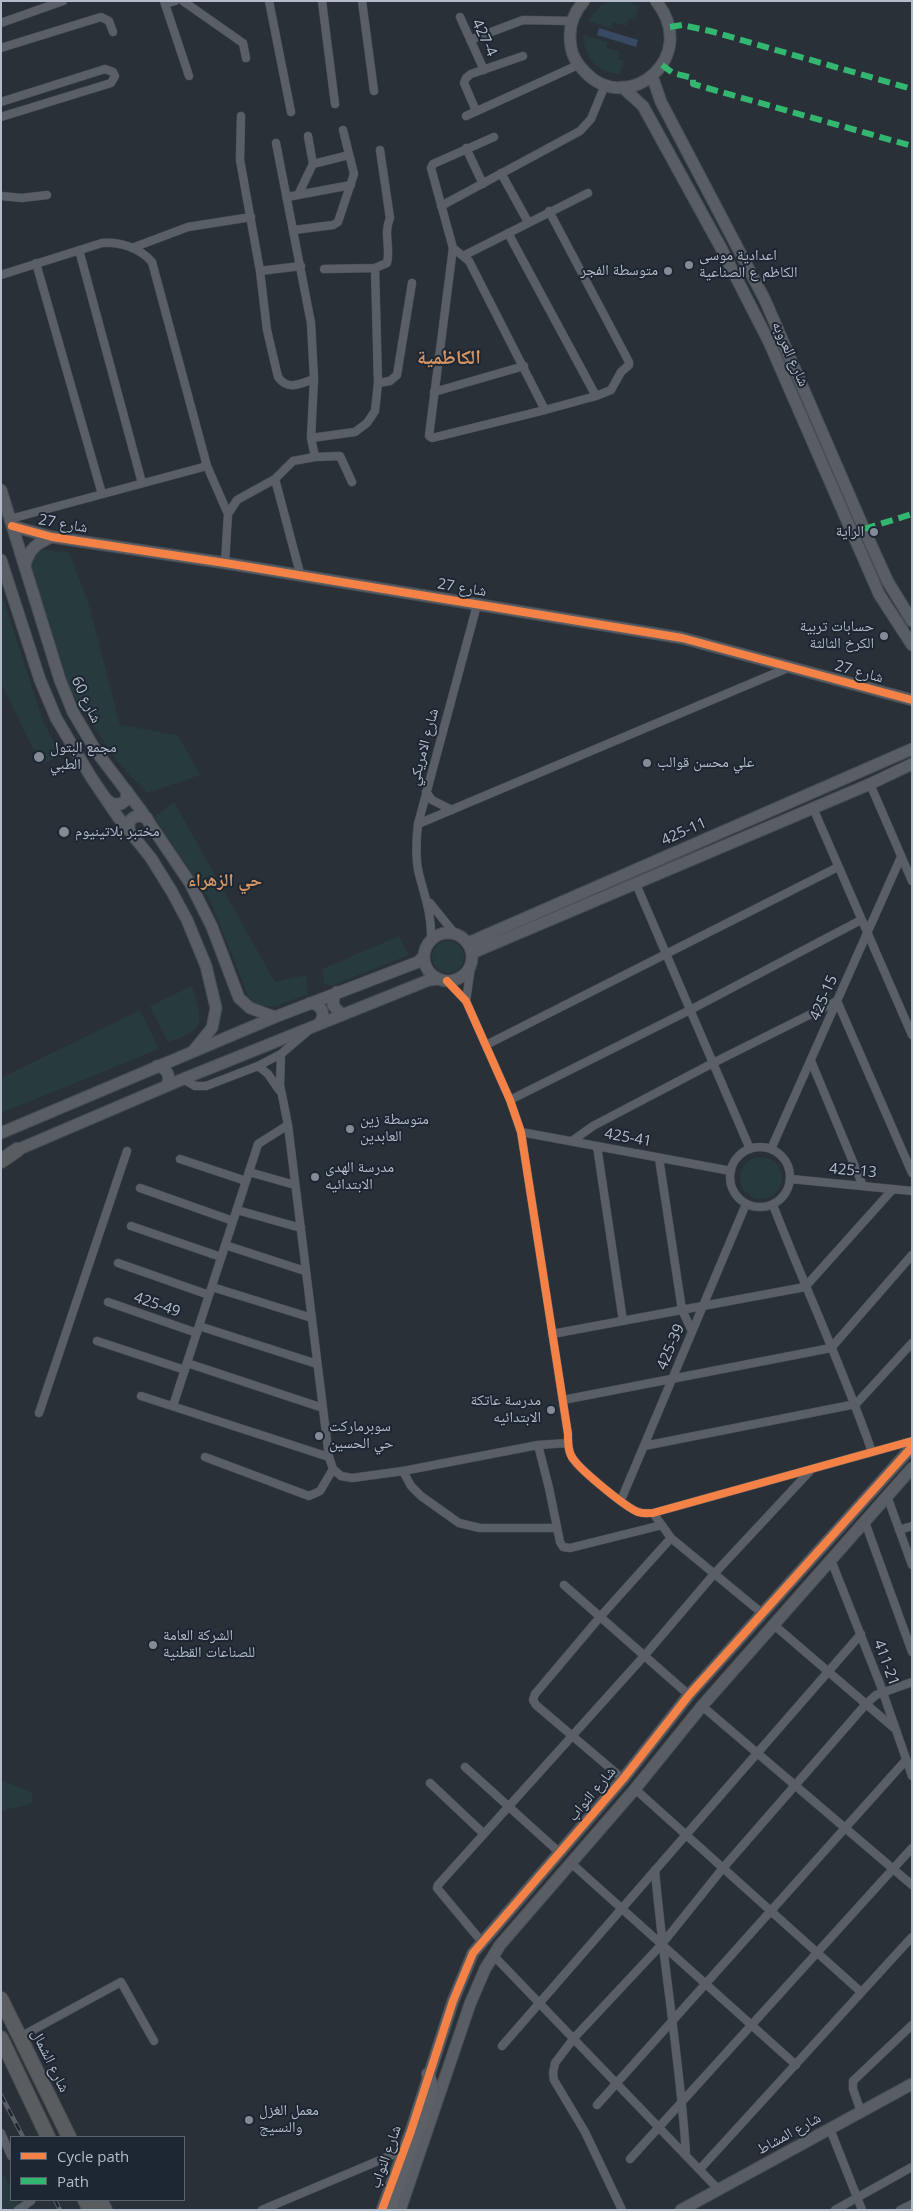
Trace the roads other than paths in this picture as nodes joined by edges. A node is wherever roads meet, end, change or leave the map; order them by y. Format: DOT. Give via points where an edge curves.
graph roads {
  1 [pos="64,1"];
  2 [pos="175,1"];
  3 [pos="183,1"];
  4 [pos="269,1"];
  5 [pos="322,1"];
  6 [pos="362,1"];
  7 [pos="656,1"];
  8 [pos="582,2"];
  9 [pos="165,3"];
  10 [pos="460,17"];
  11 [pos="572,21"];
  12 [pos="1,23"];
  13 [pos="113,32"];
  14 [pos="470,40"];
  15 [pos="1,48"];
  16 [pos="523,56"];
  17 [pos="246,58"];
  18 [pos="578,65"];
  19 [pos="484,70"];
  20 [pos="189,76"];
  21 [pos="652,76"];
  22 [pos="605,85"];
  23 [pos="622,87"];
  24 [pos="374,91"];
  25 [pos="1,102"];
  26 [pos="335,104"];
  27 [pos="476,111"];
  28 [pos="292,112"];
  29 [pos="241,116"];
  30 [pos="466,116"];
  31 [pos="1,117"];
  32 [pos="343,130"];
  33 [pos="308,136"];
  34 [pos="494,137"];
  35 [pos="276,143"];
  36 [pos="466,148"];
  37 [pos="380,150"];
  38 [pos="349,155"];
  39 [pos="313,164"];
  40 [pos="501,173"];
  41 [pos="351,184"];
  42 [pos="483,184"];
  43 [pos="588,193"];
  44 [pos="47,195"];
  45 [pos="298,195"];
  46 [pos="1,196"];
  47 [pos="288,197"];
  48 [pos="441,206"];
  49 [pos="549,211"];
  50 [pos="252,217"];
  51 [pos="528,222"];
  52 [pos="294,230"];
  53 [pos="508,233"];
  54 [pos="132,248"];
  55 [pos="453,248"];
  56 [pos="79,250"];
  57 [pos="463,256"];
  58 [pos="36,264"];
  59 [pos="301,266"];
  60 [pos="375,268"];
  61 [pos="324,269"];
  62 [pos="260,271"];
  63 [pos="1,275"];
  64 [pos="412,283"];
  65 [pos="524,366"];
  66 [pos="314,379"];
  67 [pos="378,383"];
  68 [pos="434,392"];
  69 [pos="596,396"];
  70 [pos="545,410"];
  71 [pos="311,438"];
  72 [pos="315,457"];
  73 [pos="207,466"];
  74 [pos="275,479"];
  75 [pos="352,482"];
  76 [pos="142,484"];
  77 [pos="1,490"];
  78 [pos="102,494"];
  79 [pos="228,514"];
  80 [pos="11,522"];
  81 [pos="52,537"];
  82 [pos="1,560"];
  83 [pos="225,563"];
  84 [pos="25,565"];
  85 [pos="301,577"];
  86 [pos="477,605"];
  87 [pos="912,621"];
  88 [pos="912,645"];
  89 [pos="790,668"];
  90 [pos="906,696"];
  91 [pos="912,707"];
  92 [pos="912,749"];
  93 [pos="912,764"];
  94 [pos="870,784"];
  95 [pos="127,791"];
  96 [pos="426,792"];
  97 [pos="106,799"];
  98 [pos="813,808"];
  99 [pos="452,810"];
  100 [pos="147,818"];
  101 [pos="418,824"];
  102 [pos="129,830"];
  103 [pos="901,857"];
  104 [pos="838,867"];
  105 [pos="909,870"];
  106 [pos="912,881"];
  107 [pos="636,884"];
  108 [pos="426,898"];
  109 [pos="861,920"];
  110 [pos="455,934"];
  111 [pos="867,934"];
  112 [pos="431,939"];
  113 [pos="470,948"];
  114 [pos="666,955"];
  115 [pos="424,956"];
  116 [pos="471,966"];
  117 [pos="442,980"];
  118 [pos="337,992"];
  119 [pos="466,1001"];
  120 [pos="837,1001"];
  121 [pos="310,1003"];
  122 [pos="690,1010"];
  123 [pos="344,1014"];
  124 [pos="275,1017"];
  125 [pos="317,1025"];
  126 [pos="912,1034"];
  127 [pos="486,1045"];
  128 [pos="194,1050"];
  129 [pos="281,1054"];
  130 [pos="174,1059"];
  131 [pos="810,1061"];
  132 [pos="713,1063"];
  133 [pos="157,1066"];
  134 [pos="258,1066"];
  135 [pos="183,1079"];
  136 [pos="167,1085"];
  137 [pos="281,1094"];
  138 [pos="510,1100"];
  139 [pos="288,1124"];
  140 [pos="521,1132"];
  141 [pos="1,1134"];
  142 [pos="572,1141"];
  143 [pos="597,1146"];
  144 [pos="750,1149"];
  145 [pos="771,1149"];
  146 [pos="127,1151"];
  147 [pos="6,1156"];
  148 [pos="659,1158"];
  149 [pos="180,1159"];
  150 [pos="731,1171"];
  151 [pos="249,1172"];
  152 [pos="912,1173"];
  153 [pos="791,1179"];
  154 [pos="246,1181"];
  155 [pos="295,1184"];
  156 [pos="863,1186"];
  157 [pos="140,1188"];
  158 [pos="893,1189"];
  159 [pos="912,1191"];
  160 [pos="746,1204"];
  161 [pos="772,1205"];
  162 [pos="237,1210"];
  163 [pos="233,1221"];
  164 [pos="132,1226"];
  165 [pos="301,1228"];
  166 [pos="226,1245"];
  167 [pos="912,1255"];
  168 [pos="221,1257"];
  169 [pos="118,1263"];
  170 [pos="305,1270"];
  171 [pos="212,1287"];
  172 [pos="805,1287"];
  173 [pos="209,1295"];
  174 [pos="108,1302"];
  175 [pos="703,1305"];
  176 [pos="682,1310"];
  177 [pos="312,1318"];
  178 [pos="623,1320"];
  179 [pos="198,1329"];
  180 [pos="692,1331"];
  181 [pos="552,1334"];
  182 [pos="97,1341"];
  183 [pos="912,1343"];
  184 [pos="832,1348"];
  185 [pos="317,1364"];
  186 [pos="186,1367"];
  187 [pos="672,1379"];
  188 [pos="141,1396"];
  189 [pos="563,1400"];
  190 [pos="856,1404"];
  191 [pos="173,1406"];
  192 [pos="323,1408"];
  193 [pos="39,1413"];
  194 [pos="912,1441"];
  195 [pos="568,1443"];
  196 [pos="538,1445"];
  197 [pos="644,1446"];
  198 [pos="912,1446"];
  199 [pos="872,1452"];
  200 [pos="205,1457"];
  201 [pos="329,1457"];
  202 [pos="912,1468"];
  203 [pos="333,1469"];
  204 [pos="403,1471"];
  205 [pos="810,1471"];
  206 [pos="887,1496"];
  207 [pos="621,1500"];
  208 [pos="653,1513"];
  209 [pos="865,1522"];
  210 [pos="662,1525"];
  211 [pos="912,1526"];
  212 [pos="557,1528"];
  213 [pos="899,1530"];
  214 [pos="671,1538"];
  215 [pos="831,1560"];
  216 [pos="912,1565"];
  217 [pos="714,1574"];
  218 [pos="564,1585"];
  219 [pos="763,1614"];
  220 [pos="600,1617"];
  221 [pos="774,1625"];
  222 [pos="861,1634"];
  223 [pos="912,1652"];
  224 [pos="645,1655"];
  225 [pos="828,1672"];
  226 [pos="912,1682"];
  227 [pos="882,1692"];
  228 [pos="690,1695"];
  229 [pos="866,1704"];
  230 [pos="702,1706"];
  231 [pos="896,1729"];
  232 [pos="572,1736"];
  233 [pos="757,1753"];
  234 [pos="906,1760"];
  235 [pos="466,1767"];
  236 [pos="912,1776"];
  237 [pos="623,1779"];
  238 [pos="430,1783"];
  239 [pos="795,1785"];
  240 [pos="635,1790"];
  241 [pos="509,1805"];
  242 [pos="845,1828"];
  243 [pos="484,1834"];
  244 [pos="686,1834"];
  245 [pos="912,1848"];
  246 [pos="560,1853"];
  247 [pos="571,1863"];
  248 [pos="724,1868"];
  249 [pos="893,1869"];
  250 [pos="655,1870"];
  251 [pos="912,1885"];
  252 [pos="622,1909"];
  253 [pos="771,1911"];
  254 [pos="912,1937"];
  255 [pos="482,1942"];
  256 [pos="662,1944"];
  257 [pos="817,1952"];
  258 [pos="493,1955"];
  259 [pos="464,1972"];
  260 [pos="480,1980"];
  261 [pos="706,1984"];
  262 [pos="862,1992"];
  263 [pos="1,1999"];
  264 [pos="540,2002"];
  265 [pos="673,2019"];
  266 [pos="751,2025"];
  267 [pos="912,2025"];
  268 [pos="20,2037"];
  269 [pos="1,2038"];
  270 [pos="574,2038"];
  271 [pos="154,2041"];
  272 [pos="502,2046"];
  273 [pos="796,2064"];
  274 [pos="428,2074"];
  275 [pos="617,2082"];
  276 [pos="912,2084"];
  277 [pos="683,2101"];
  278 [pos="597,2105"];
  279 [pos="35,2108"];
  280 [pos="861,2112"];
  281 [pos="659,2126"];
  282 [pos="830,2129"];
  283 [pos="1,2133"];
  284 [pos="48,2136"];
  285 [pos="52,2136"];
  286 [pos="69,2136"];
  287 [pos="404,2150"];
  288 [pos="10,2154"];
  289 [pos="686,2154"];
  290 [pos="630,2159"];
  291 [pos="912,2167"];
  292 [pos="700,2169"];
  293 [pos="718,2190"];
  294 [pos="857,2198"];
  295 [pos="30,2201"];
  296 [pos="912,2204"];
  297 [pos="18,2210"];
  298 [pos="35,2210"];
  299 [pos="262,2210"];
  300 [pos="382,2210"];
  301 [pos="389,2210"];
  302 [pos="400,2210"];
  303 [pos="622,2210"];
  304 [pos="681,2210"];
  305 [pos="835,2210"];
  306 [pos="862,2210"];
  307 [pos="900,2210"];
  1 -- 12 [label="street"];
  2 -- 9 [label="street"];
  3 -- 17 [label="street" via="243,43"];
  4 -- 28 [label="street"];
  5 -- 26 [label="street"];
  6 -- 24 [label="street"];
  7 -- 21 [label="street" via="668,19 671,37 667,57"];
  8 -- 11 [label="street"];
  9 -- 20 [label="street"];
  10 -- 14 [label="street, 427-4"];
  11 -- 14 [label="street" via="523,20"];
  11 -- 18 [label="street" via="569,36"];
  13 -- 15 [label="street" via="109,21 101,17"];
  14 -- 19 [label="street, 427-4"];
  16 -- 19 [label="street"];
  18 -- 22 [label="street"];
  18 -- 27 [label="street"];
  19 -- 27 [label="street" via="471,74 464,83"];
  21 -- 23 [label="street" via="638,84"];
  21 -- 87 [label="street, شارع العروبه" via="661,102 768,308 888,582"];
  22 -- 23 [label="street"];
  22 -- 40 [label="street" via="586,126"];
  23 -- 88 [label="street, شارع العروبه" via="643,106 720,246 769,342 879,594"];
  25 -- 31 [label="street" via="105,69 115,76 112,83"];
  27 -- 30 [label="street"];
  29 -- 50 [label="street" via="240,160"];
  32 -- 38 [label="street"];
  33 -- 39 [label="street"];
  34 -- 36 [label="street"];
  35 -- 47 [label="street"];
  36 -- 42 [label="street"];
  36 -- 48 [label="street" via="431,168"];
  37 -- 60 [label="street" via="389,202 390,218 386,227 389,254 387,263"];
  38 -- 39 [label="street"];
  38 -- 41 [label="street" via="354,174"];
  39 -- 45 [label="street"];
  40 -- 42 [label="street"];
  40 -- 51 [label="street"];
  41 -- 45 [label="street"];
  41 -- 52 [label="street" via="338,222"];
  42 -- 48 [label="street"];
  43 -- 49 [label="street"];
  44 -- 46 [label="street"];
  45 -- 47 [label="street"];
  47 -- 52 [label="street"];
  48 -- 55 [label="street"];
  49 -- 51 [label="street"];
  49 -- 69 [label="street" via="629,362 611,390"];
  50 -- 54 [label="street" via="188,227"];
  50 -- 62 [label="street"];
  51 -- 53 [label="street"];
  52 -- 59 [label="street"];
  53 -- 57 [label="street"];
  53 -- 69 [label="street"];
  54 -- 56 [label="street" via="110,242"];
  54 -- 73 [label="street" via="152,262"];
  55 -- 57 [label="street"];
  55 -- 68 [label="street"];
  56 -- 58 [label="street"];
  56 -- 76 [label="street"];
  57 -- 65 [label="street" via="469,261"];
  58 -- 63 [label="street"];
  58 -- 78 [label="street"];
  59 -- 62 [label="street"];
  59 -- 66 [label="street" via="311,323"];
  60 -- 61 [label="street"];
  60 -- 67 [label="street"];
  62 -- 66 [label="street" via="267,330 278,377 292,386"];
  64 -- 67 [label="street" via="397,375 390,381"];
  65 -- 68 [label="street"];
  65 -- 70 [label="street"];
  66 -- 71 [label="street"];
  67 -- 71 [label="street" via="375,411 367,423 355,432"];
  68 -- 70 [label="street" via="428,432 432,438"];
  69 -- 70 [label="street"];
  71 -- 72 [label="street"];
  72 -- 74 [label="street" via="293,461"];
  72 -- 75 [label="street" via="340,456"];
  73 -- 76 [label="street"];
  73 -- 79 [label="street"];
  74 -- 79 [label="street" via="237,500"];
  74 -- 85 [label="street"];
  76 -- 78 [label="street"];
  77 -- 80 [label="street, شارع 60"];
  78 -- 80 [label="street"];
  79 -- 83 [label="street"];
  80 -- 81 [label="street, شارع 27"];
  80 -- 84 [label="street, شارع 60"];
  81 -- 83 [label="street, شارع 27"];
  81 -- 84 [label="street, شارع 27" via="34,546"];
  82 -- 97 [label="street" via="40,680 56,718"];
  83 -- 85 [label="street, شارع 27"];
  84 -- 95 [label="street, شارع 60" via="72,712 96,751"];
  85 -- 86 [label="street, شارع 27"];
  86 -- 89 [label="street, شارع 27" via="682,638"];
  86 -- 96 [label="street, شارع الامريكي"];
  89 -- 90 [label="street, شارع 27"];
  89 -- 99 [label="street"];
  90 -- 91 [label="street"];
  92 -- 113 [label="street, 425-11"];
  93 -- 94 [label="street, 425-11"];
  94 -- 98 [label="street, 425-11"];
  94 -- 103 [label="street"];
  95 -- 97 [label="street" via="126,800 121,804 112,804"];
  95 -- 100 [label="street, شارع 60"];
  96 -- 99 [label="street" via="432,800"];
  96 -- 101 [label="street, شارع الامريكي"];
  97 -- 102 [label="street"];
  98 -- 104 [label="street"];
  98 -- 107 [label="street, 425-11"];
  99 -- 101 [label="street"];
  100 -- 102 [label="street" via="133,817"];
  100 -- 124 [label="street, شارع 60" via="204,910 239,998 250,1008"];
  101 -- 108 [label="street, شارع الامريكي" via="416,848"];
  102 -- 128 [label="street" via="172,892 206,966 216,1008 212,1028"];
  103 -- 105 [label="street"];
  103 -- 111 [label="street, 425-15"];
  104 -- 109 [label="street"];
  104 -- 114 [label="street"];
  105 -- 106 [label="street"];
  107 -- 113 [label="street, 425-11"];
  107 -- 114 [label="street"];
  108 -- 110 [label="street, شارع الامريكي"];
  108 -- 112 [label="street, شارع الامريكي"];
  109 -- 111 [label="street"];
  109 -- 122 [label="street"];
  110 -- 112 [label="street" via="447,933"];
  110 -- 113 [label="street"];
  111 -- 120 [label="street, 425-15"];
  111 -- 126 [label="street"];
  112 -- 115 [label="street"];
  113 -- 116 [label="street"];
  114 -- 122 [label="street"];
  114 -- 127 [label="street"];
  115 -- 117 [label="street" via="427,970"];
  115 -- 118 [label="street" via="418,962"];
  116 -- 117 [label="street" via="462,977"];
  116 -- 119 [label="street"];
  117 -- 119 [label="street"];
  117 -- 123 [label="street" via="429,980"];
  118 -- 121 [label="street"];
  118 -- 123 [label="street" via="333,1005"];
  119 -- 127 [label="street"];
  120 -- 131 [label="street, 425-15"];
  120 -- 132 [label="street"];
  120 -- 152 [label="street"];
  121 -- 124 [label="street"];
  121 -- 125 [label="street" via="322,1010"];
  122 -- 132 [label="street"];
  122 -- 138 [label="street"];
  123 -- 125 [label="street"];
  124 -- 128 [label="street"];
  125 -- 129 [label="street"];
  125 -- 135 [label="street"];
  127 -- 138 [label="street"];
  128 -- 130 [label="street"];
  129 -- 134 [label="street"];
  129 -- 137 [label="street"];
  130 -- 133 [label="street"];
  130 -- 135 [label="street" via="174,1071"];
  131 -- 145 [label="street, 425-15"];
  131 -- 156 [label="street"];
  132 -- 142 [label="street" via="593,1126"];
  132 -- 144 [label="street"];
  133 -- 136 [label="street" via="168,1073"];
  133 -- 141 [label="street"];
  134 -- 135 [label="street" via="206,1086 195,1086"];
  134 -- 137 [label="street" via="272,1078"];
  135 -- 136 [label="street"];
  136 -- 147 [label="street"];
  137 -- 139 [label="street"];
  138 -- 140 [label="street"];
  139 -- 151 [label="street" via="258,1144"];
  139 -- 155 [label="street"];
  140 -- 142 [label="street, 425-41"];
  140 -- 181 [label="street"];
  141 -- 147 [label="street" via="7,1143"];
  142 -- 143 [label="street, 425-41"];
  143 -- 148 [label="street, 425-41"];
  143 -- 178 [label="street"];
  144 -- 145 [label="street"];
  144 -- 150 [label="street" via="741,1154"];
  145 -- 153 [label="street" via="786,1161"];
  146 -- 193 [label="street"];
  148 -- 150 [label="street, 425-41"];
  148 -- 176 [label="street"];
  149 -- 154 [label="street"];
  150 -- 160 [label="street" via="733,1190"];
  151 -- 154 [label="street"];
  151 -- 155 [label="street"];
  153 -- 156 [label="street, 425-13"];
  153 -- 161 [label="street" via="782,1199"];
  154 -- 162 [label="street"];
  155 -- 165 [label="street"];
  156 -- 158 [label="street, 425-13"];
  157 -- 163 [label="street"];
  158 -- 159 [label="street, 425-13"];
  158 -- 172 [label="street"];
  160 -- 161 [label="street" via="755,1207"];
  160 -- 175 [label="street, 425-39"];
  161 -- 172 [label="street"];
  162 -- 163 [label="street"];
  162 -- 165 [label="street"];
  163 -- 166 [label="street"];
  164 -- 168 [label="street"];
  165 -- 170 [label="street"];
  166 -- 168 [label="street"];
  166 -- 170 [label="street"];
  167 -- 184 [label="street"];
  168 -- 171 [label="street"];
  169 -- 173 [label="street"];
  170 -- 177 [label="street"];
  171 -- 173 [label="street"];
  171 -- 177 [label="street"];
  172 -- 175 [label="street"];
  172 -- 184 [label="street"];
  173 -- 179 [label="street"];
  174 -- 179 [label="street, 425-49"];
  175 -- 176 [label="street"];
  175 -- 180 [label="street, 425-39"];
  176 -- 178 [label="street"];
  176 -- 180 [label="street"];
  177 -- 185 [label="street"];
  178 -- 181 [label="street"];
  179 -- 185 [label="street, 425-49"];
  179 -- 186 [label="street"];
  180 -- 187 [label="street, 425-39"];
  181 -- 189 [label="street"];
  182 -- 186 [label="street"];
  183 -- 190 [label="street"];
  184 -- 187 [label="street"];
  184 -- 190 [label="street"];
  185 -- 192 [label="street"];
  186 -- 191 [label="street"];
  186 -- 192 [label="street"];
  187 -- 189 [label="street"];
  187 -- 197 [label="street, 425-39"];
  188 -- 191 [label="street"];
  189 -- 195 [label="street"];
  190 -- 197 [label="street"];
  190 -- 199 [label="street"];
  191 -- 201 [label="street"];
  192 -- 201 [label="street"];
  194 -- 199 [label="street"];
  195 -- 196 [label="street"];
  195 -- 207 [label="street" via="574,1460"];
  196 -- 204 [label="street"];
  196 -- 212 [label="street"];
  197 -- 207 [label="street, 425-39"];
  198 -- 219 [label="street, شارع النواب"];
  199 -- 205 [label="street"];
  200 -- 203 [label="street" via="309,1496 320,1491"];
  201 -- 203 [label="street"];
  202 -- 206 [label="street, شارع النواب"];
  203 -- 204 [label="street" via="341,1476 352,1478"];
  204 -- 212 [label="street" via="421,1496 459,1523 480,1528"];
  205 -- 208 [label="street"];
  205 -- 217 [label="street"];
  206 -- 209 [label="street, شارع النواب"];
  206 -- 213 [label="street"];
  207 -- 208 [label="street" via="638,1512"];
  208 -- 210 [label="street"];
  209 -- 215 [label="street, شارع النواب"];
  209 -- 223 [label="street"];
  210 -- 212 [label="street" via="570,1548 563,1547"];
  210 -- 214 [label="street"];
  211 -- 213 [label="street"];
  213 -- 216 [label="street"];
  214 -- 217 [label="street"];
  214 -- 220 [label="street"];
  215 -- 221 [label="street, شارع النواب"];
  215 -- 222 [label="street, 411-21"];
  217 -- 219 [label="street"];
  217 -- 224 [label="street"];
  218 -- 220 [label="street"];
  219 -- 228 [label="street, شارع النواب"];
  220 -- 224 [label="street"];
  220 -- 232 [label="street" via="533,1700"];
  221 -- 225 [label="street"];
  221 -- 230 [label="street, شارع النواب"];
  222 -- 225 [label="street"];
  222 -- 227 [label="street, 411-21"];
  224 -- 228 [label="street"];
  224 -- 232 [label="street"];
  225 -- 229 [label="street"];
  225 -- 233 [label="street"];
  226 -- 227 [label="street"];
  227 -- 229 [label="street"];
  227 -- 231 [label="street, 411-21"];
  228 -- 237 [label="street, شارع النواب"];
  229 -- 231 [label="street"];
  229 -- 239 [label="street"];
  230 -- 233 [label="street"];
  230 -- 240 [label="street, شارع النواب"];
  231 -- 234 [label="street, 411-21"];
  232 -- 237 [label="street"];
  232 -- 241 [label="street"];
  233 -- 239 [label="street"];
  233 -- 244 [label="street"];
  234 -- 236 [label="street, 411-21"];
  234 -- 242 [label="street"];
  235 -- 241 [label="street"];
  237 -- 246 [label="street, شارع النواب"];
  238 -- 243 [label="street"];
  239 -- 242 [label="street"];
  239 -- 248 [label="street"];
  240 -- 244 [label="street"];
  240 -- 247 [label="street, شارع النواب"];
  241 -- 243 [label="street"];
  241 -- 246 [label="street"];
  242 -- 249 [label="street"];
  242 -- 253 [label="street"];
  243 -- 255 [label="street" via="437,1888"];
  244 -- 248 [label="street"];
  244 -- 250 [label="street"];
  245 -- 249 [label="street"];
  246 -- 255 [label="street, شارع النواب"];
  247 -- 252 [label="street"];
  247 -- 258 [label="street, شارع النواب"];
  248 -- 253 [label="street"];
  248 -- 256 [label="street"];
  249 -- 251 [label="street"];
  249 -- 257 [label="street"];
  250 -- 252 [label="street"];
  250 -- 256 [label="street"];
  252 -- 256 [label="street"];
  252 -- 264 [label="street"];
  253 -- 257 [label="street"];
  253 -- 261 [label="street"];
  254 -- 262 [label="street"];
  255 -- 259 [label="street, شارع النواب"];
  256 -- 261 [label="street"];
  256 -- 265 [label="street"];
  256 -- 270 [label="street"];
  257 -- 262 [label="street"];
  257 -- 266 [label="street"];
  258 -- 260 [label="street, شارع النواب"];
  258 -- 264 [label="street"];
  259 -- 260 [label="street"];
  259 -- 274 [label="street, شارع النواب"];
  260 -- 302 [label="street, شارع النواب"];
  261 -- 265 [label="street"];
  261 -- 266 [label="street"];
  262 -- 273 [label="street"];
  263 -- 268 [label="highway, شارع الشمال"];
  264 -- 270 [label="street"];
  264 -- 272 [label="street"];
  265 -- 275 [label="street"];
  265 -- 277 [label="street"];
  266 -- 273 [label="street"];
  266 -- 277 [label="street"];
  267 -- 280 [label="street" via="854,2081 852,2089"];
  268 -- 271 [label="street" via="120,1982"];
  268 -- 286 [label="highway, شارع الشمال"];
  269 -- 279 [label="highway"];
  270 -- 275 [label="street"];
  270 -- 303 [label="street" via="555,2063 554,2080 585,2132"];
  273 -- 292 [label="street"];
  274 -- 287 [label="street, شارع النواب"];
  274 -- 301 [label="main road" via="430,2096"];
  275 -- 278 [label="street"];
  275 -- 281 [label="street"];
  276 -- 280 [label="street, شارع المشاط"];
  277 -- 281 [label="street"];
  277 -- 289 [label="street"];
  279 -- 284 [label="highway"];
  279 -- 285 [label="highway"];
  280 -- 282 [label="street, شارع المشاط"];
  281 -- 289 [label="street"];
  281 -- 290 [label="street"];
  282 -- 293 [label="street, شارع المشاط"];
  282 -- 294 [label="street"];
  283 -- 288 [label="street"];
  287 -- 299 [label="street"];
  287 -- 300 [label="street, شارع النواب"];
  289 -- 292 [label="street"];
  291 -- 294 [label="street"];
  292 -- 293 [label="street"];
  293 -- 304 [label="street, شارع المشاط"];
  294 -- 305 [label="street"];
  294 -- 306 [label="street"];
  295 -- 297 [label="street"];
  295 -- 298 [label="street"];
  296 -- 307 [label="street"];
}
